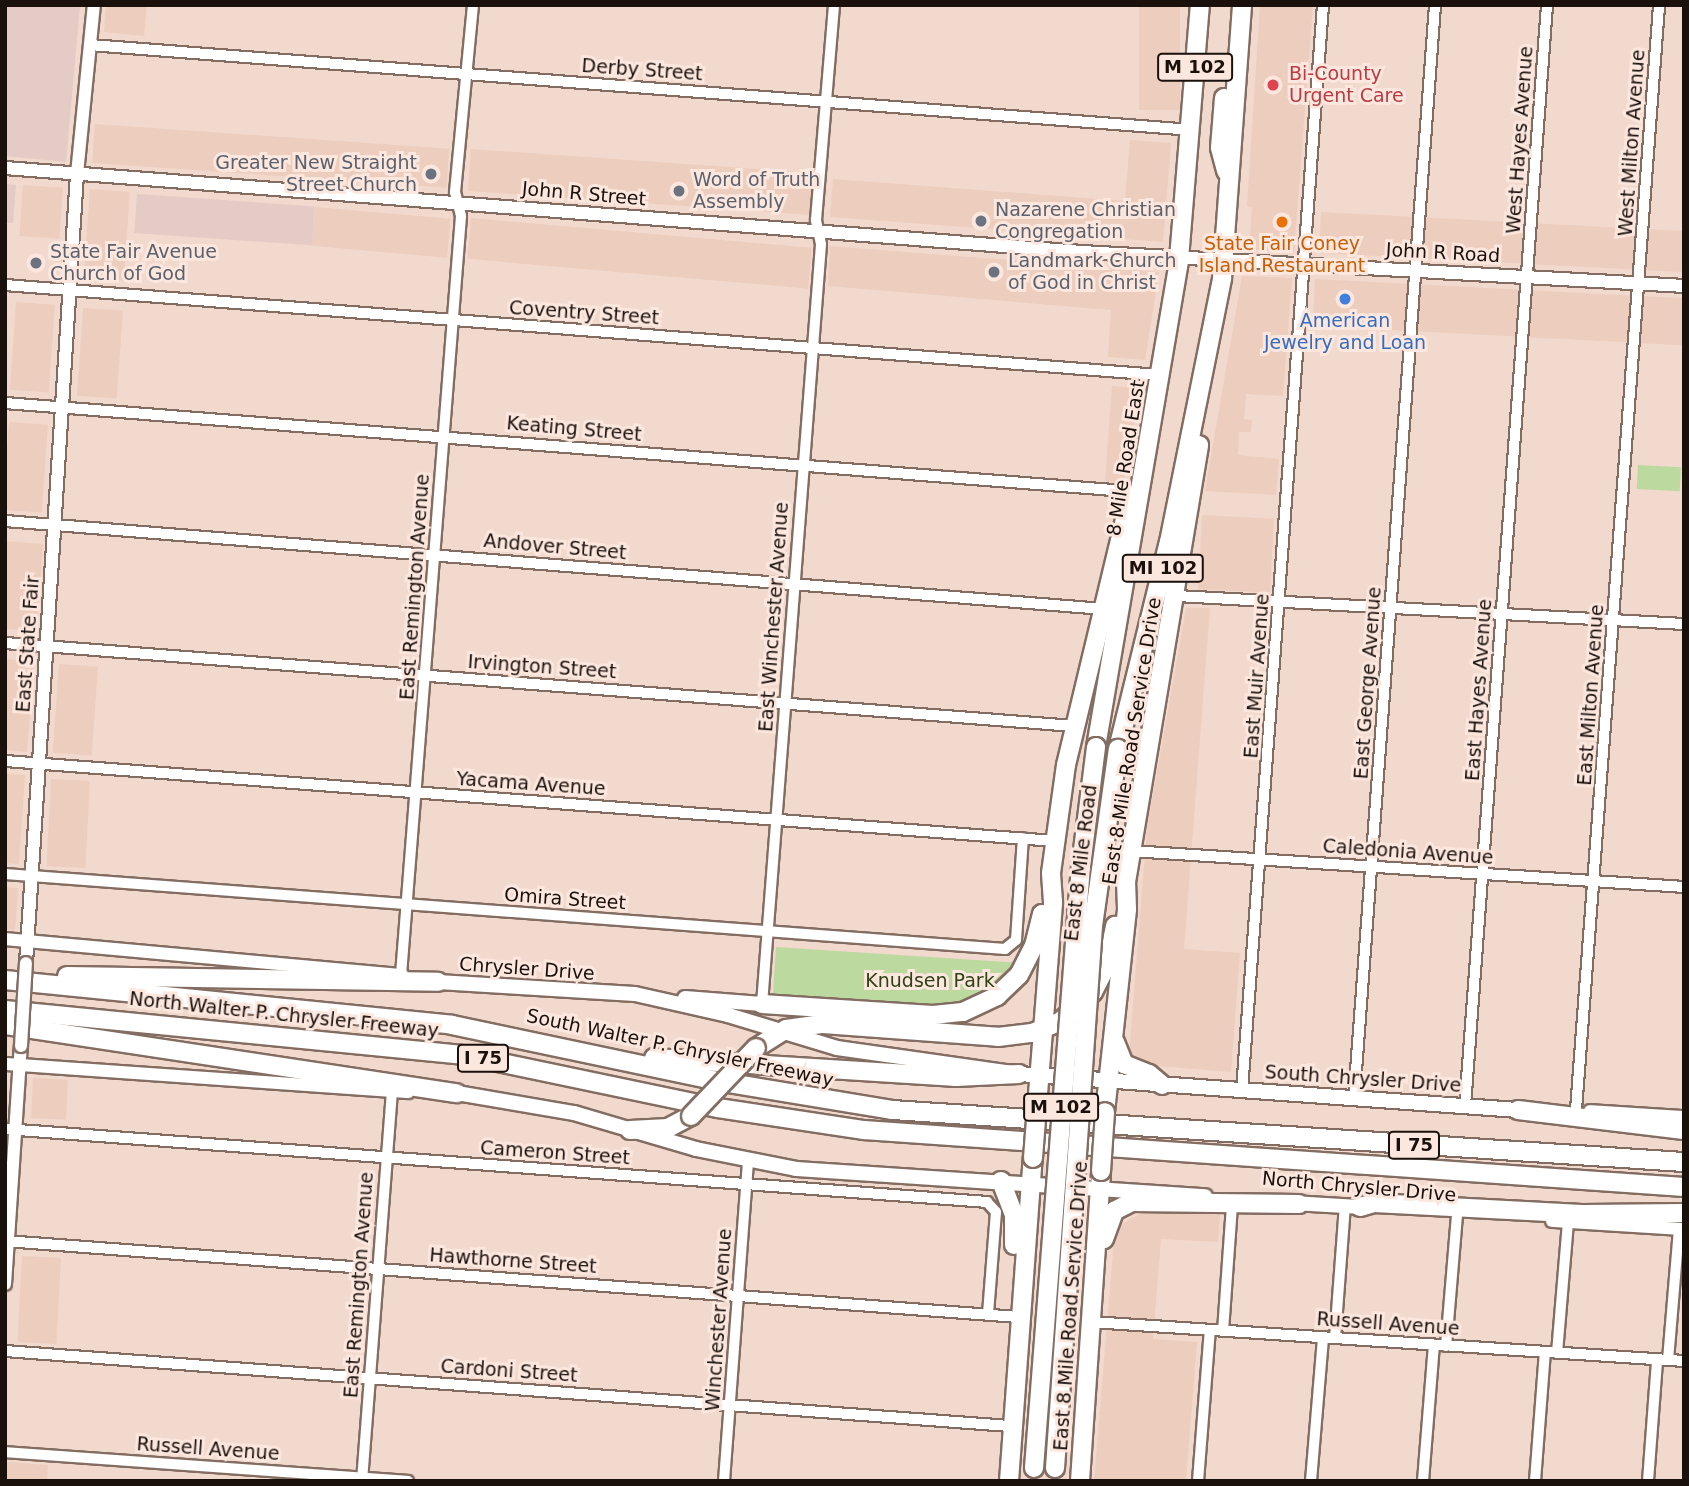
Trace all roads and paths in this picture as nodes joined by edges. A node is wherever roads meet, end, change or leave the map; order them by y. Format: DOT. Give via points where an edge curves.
graph roads {
  1 [pos="93,5"];
  2 [pos="473,5"];
  3 [pos="834,5"];
  4 [pos="1200,5"];
  5 [pos="1231,5"];
  6 [pos="1242,5"];
  7 [pos="1323,5"];
  8 [pos="1435,5"];
  9 [pos="1547,5"];
  10 [pos="1659,5"];
  11 [pos="90,45"];
  12 [pos="467,74"];
  13 [pos="826,101"];
  14 [pos="1191,130"];
  15 [pos="5,168"];
  16 [pos="77,174"];
  17 [pos="1230,188"];
  18 [pos="458,203"];
  19 [pos="818,232"];
  20 [pos="1179,258"];
  21 [pos="1201,260"];
  22 [pos="1224,261"];
  23 [pos="1305,265"];
  24 [pos="1417,271"];
  25 [pos="1528,277"];
  26 [pos="1640,283"];
  27 [pos="5,285"];
  28 [pos="1684,286"];
  29 [pos="69,291"];
  30 [pos="452,320"];
  31 [pos="813,348"];
  32 [pos="1160,375"];
  33 [pos="1203,385"];
  34 [pos="5,403"];
  35 [pos="62,406"];
  36 [pos="444,436"];
  37 [pos="804,465"];
  38 [pos="1139,492"];
  39 [pos="5,521"];
  40 [pos="54,524"];
  41 [pos="435,555"];
  42 [pos="794,584"];
  43 [pos="1177,596"];
  44 [pos="1280,602"];
  45 [pos="1391,608"];
  46 [pos="1103,609"];
  47 [pos="1503,614"];
  48 [pos="1615,621"];
  49 [pos="1684,624"];
  50 [pos="5,643"];
  51 [pos="47,647"];
  52 [pos="425,676"];
  53 [pos="785,703"];
  54 [pos="1075,726"];
  55 [pos="1096,747"];
  56 [pos="1118,749"];
  57 [pos="5,761"];
  58 [pos="39,764"];
  59 [pos="416,793"];
  60 [pos="776,820"];
  61 [pos="1023,838"];
  62 [pos="1054,841"];
  63 [pos="1131,851"];
  64 [pos="1260,860"];
  65 [pos="1371,867"];
  66 [pos="1051,868"];
  67 [pos="5,874"];
  68 [pos="1483,874"];
  69 [pos="32,876"];
  70 [pos="1594,881"];
  71 [pos="1126,882"];
  72 [pos="1684,887"];
  73 [pos="407,905"];
  74 [pos="767,932"];
  75 [pos="5,939"];
  76 [pos="27,941"];
  77 [pos="401,975"];
  78 [pos="6,980"];
  79 [pos="438,982"];
  80 [pos="635,994"];
  81 [pos="762,1004"];
  82 [pos="5,1010"];
  83 [pos="5,1025"];
  84 [pos="1043,1028"];
  85 [pos="781,1032"];
  86 [pos="1114,1039"];
  87 [pos="612,1057"];
  88 [pos="5,1064"];
  89 [pos="19,1065"];
  90 [pos="1019,1074"];
  91 [pos="1040,1076"];
  92 [pos="1109,1082"];
  93 [pos="1162,1085"];
  94 [pos="1242,1090"];
  95 [pos="392,1092"];
  96 [pos="457,1093"];
  97 [pos="1354,1098"];
  98 [pos="1465,1106"];
  99 [pos="1518,1110"];
  100 [pos="1576,1110"];
  101 [pos="1684,1117"];
  102 [pos="10,1129"];
  103 [pos="630,1130"];
  104 [pos="1684,1130"];
  105 [pos="387,1159"];
  106 [pos="748,1162"];
  107 [pos="1684,1162"];
  108 [pos="1100,1179"];
  109 [pos="1001,1181"];
  110 [pos="1030,1183"];
  111 [pos="746,1184"];
  112 [pos="1684,1187"];
  113 [pos="1227,1201"];
  114 [pos="1299,1204"];
  115 [pos="1352,1207"];
  116 [pos="1457,1215"];
  117 [pos="1568,1222"];
  118 [pos="1682,1224"];
  119 [pos="7,1241"];
  120 [pos="378,1269"];
  121 [pos="5,1284"];
  122 [pos="1091,1290"];
  123 [pos="739,1296"];
  124 [pos="988,1314"];
  125 [pos="1018,1317"];
  126 [pos="1091,1322"];
  127 [pos="1210,1330"];
  128 [pos="1223,1331"];
  129 [pos="1322,1337"];
  130 [pos="1335,1338"];
  131 [pos="1434,1345"];
  132 [pos="1446,1346"];
  133 [pos="5,1351"];
  134 [pos="1545,1352"];
  135 [pos="1557,1353"];
  136 [pos="1663,1360"];
  137 [pos="1684,1361"];
  138 [pos="369,1378"];
  139 [pos="730,1405"];
  140 [pos="1010,1426"];
  141 [pos="5,1452"];
  142 [pos="1033,1474"];
  143 [pos="1055,1474"];
  144 [pos="362,1479"];
  145 [pos="408,1481"];
  146 [pos="724,1481"];
  147 [pos="1009,1481"];
  148 [pos="1080,1481"];
  149 [pos="1198,1481"];
  150 [pos="1311,1481"];
  151 [pos="1423,1481"];
  152 [pos="1535,1481"];
  153 [pos="1648,1481"];
  1 -- 11 [label="main road, East State Fair"];
  2 -- 12 [label="street, East Remington Avenue"];
  3 -- 13 [label="street, East Winchester Avenue"];
  4 -- 14 [label="highway, M 102"];
  5 -- 17 [label="highway" via="1220,148"];
  6 -- 17 [label="highway, M 102"];
  7 -- 23 [label="street, East Muir Avenue"];
  8 -- 24 [label="street, East George Avenue"];
  9 -- 25 [label="street, West Hayes Avenue"];
  10 -- 26 [label="street, West Milton Avenue"];
  11 -- 12 [label="street, Derby Street"];
  11 -- 16 [label="main road, East State Fair"];
  12 -- 13 [label="street, Derby Street"];
  12 -- 18 [label="street, East Remington Avenue"];
  13 -- 14 [label="street, Derby Street"];
  13 -- 19 [label="street, East Winchester Avenue"];
  14 -- 20 [label="highway, M 102"];
  15 -- 16 [label="main road, John R Street"];
  16 -- 18 [label="main road, John R Street"];
  16 -- 29 [label="main road, East State Fair"];
  17 -- 22 [label="highway, M 102"];
  18 -- 19 [label="main road, John R Street"];
  18 -- 30 [label="street, East Remington Avenue" via="461,216"];
  19 -- 20 [label="main road, John R Street"];
  19 -- 31 [label="street, East Winchester Avenue"];
  20 -- 21 [label="main road, John R Street"];
  20 -- 32 [label="highway, 8 Mile Road East / M 102"];
  21 -- 22 [label="main road, John R Road"];
  22 -- 23 [label="main road, John R Road"];
  22 -- 33 [label="highway, East 8 Mile Road / M 102"];
  23 -- 24 [label="main road, John R Road"];
  23 -- 44 [label="street, East Muir Avenue"];
  24 -- 25 [label="main road, John R Road"];
  24 -- 45 [label="street, East George Avenue"];
  25 -- 26 [label="main road, John R Road"];
  25 -- 47 [label="street, East Hayes Avenue"];
  26 -- 28 [label="main road, John R Road"];
  26 -- 48 [label="street, East Milton Avenue"];
  27 -- 29 [label="street, Coventry Street"];
  29 -- 30 [label="street, Coventry Street"];
  29 -- 35 [label="main road, East State Fair"];
  30 -- 31 [label="street, Coventry Street"];
  30 -- 36 [label="street, East Remington Avenue"];
  31 -- 32 [label="street, Coventry Street"];
  31 -- 37 [label="street, East Winchester Avenue"];
  32 -- 38 [label="highway, 8 Mile Road East / M 102"];
  33 -- 43 [label="highway, East 8 Mile Road Service Drive" via="1197,477"];
  33 -- 56 [label="highway, East 8 Mile Road / MI 102"];
  34 -- 35 [label="street, Keating Street"];
  35 -- 36 [label="street, Keating Street"];
  35 -- 40 [label="main road, East State Fair"];
  36 -- 37 [label="street, Keating Street"];
  36 -- 41 [label="street, East Remington Avenue"];
  37 -- 38 [label="street, Keating Street"];
  37 -- 42 [label="street, East Winchester Avenue"];
  38 -- 46 [label="highway" via="1126,515"];
  38 -- 55 [label="highway, 8 Mile Road East / MI 102"];
  39 -- 40 [label="street, Andover Street"];
  40 -- 41 [label="street, Andover Street"];
  40 -- 51 [label="main road, East State Fair"];
  41 -- 42 [label="street, Andover Street"];
  41 -- 52 [label="street, East Remington Avenue"];
  42 -- 46 [label="street, Andover Street"];
  42 -- 53 [label="street, East Winchester Avenue"];
  43 -- 44 [label="street"];
  43 -- 63 [label="highway, East 8 Mile Road Service Drive"];
  44 -- 45 [label="street"];
  44 -- 64 [label="street, East Muir Avenue"];
  45 -- 47 [label="street"];
  45 -- 65 [label="street, East George Avenue"];
  46 -- 54 [label="highway"];
  47 -- 48 [label="street"];
  47 -- 68 [label="street, East Hayes Avenue"];
  48 -- 49 [label="street"];
  48 -- 70 [label="street, East Milton Avenue"];
  50 -- 51 [label="street, Irvington Street"];
  51 -- 52 [label="street, Irvington Street"];
  51 -- 58 [label="main road, East State Fair"];
  52 -- 53 [label="street, Irvington Street"];
  52 -- 59 [label="street, East Remington Avenue"];
  53 -- 54 [label="street, Irvington Street"];
  53 -- 60 [label="street, East Winchester Avenue"];
  54 -- 62 [label="highway"];
  55 -- 142 [label="highway, East 8 Mile Road / M 102, bridge" via="1081,866"];
  56 -- 143 [label="highway, East 8 Mile Road / M 102, bridge" via="1093,926"];
  57 -- 58 [label="street, Yacama Avenue"];
  58 -- 59 [label="street, Yacama Avenue"];
  58 -- 69 [label="main road, East State Fair"];
  59 -- 60 [label="street, Yacama Avenue"];
  59 -- 73 [label="street, East Remington Avenue"];
  60 -- 61 [label="street, Yacama Avenue"];
  60 -- 74 [label="street, East Winchester Avenue"];
  61 -- 62 [label="street, Yacama Avenue"];
  61 -- 74 [label="street, Omira Street" via="1016,940 1009,948"];
  62 -- 66 [label="highway"];
  63 -- 64 [label="street, Caledonia Avenue"];
  63 -- 71 [label="highway, East 8 Mile Road Service Drive"];
  64 -- 65 [label="street, Caledonia Avenue"];
  64 -- 94 [label="street, East Muir Avenue"];
  65 -- 68 [label="street, Caledonia Avenue"];
  65 -- 97 [label="street, East George Avenue"];
  66 -- 81 [label="highway" via="1040,929 1027,964 1013,982 982,1004 933,1015"];
  66 -- 84 [label="highway" via="1053,902"];
  67 -- 69 [label="street, Omira Street"];
  68 -- 70 [label="street, Caledonia Avenue"];
  68 -- 98 [label="street, East Hayes Avenue"];
  69 -- 73 [label="street, Omira Street"];
  69 -- 76 [label="main road, East State Fair"];
  70 -- 72 [label="street, Caledonia Avenue"];
  70 -- 100 [label="street, East Milton Avenue"];
  71 -- 84 [label="highway" via="1099,981 1078,1008"];
  71 -- 86 [label="highway, East 8 Mile Road Service Drive"];
  73 -- 74 [label="street, Omira Street"];
  73 -- 77 [label="street, East Remington Avenue"];
  74 -- 81 [label="street, East Winchester Avenue"];
  75 -- 76 [label="main road, Chrysler Drive"];
  76 -- 77 [label="main road, Chrysler Drive"];
  76 -- 89 [label="main road, East State Fair, bridge"];
  77 -- 79 [label="main road, Chrysler Drive"];
  78 -- 79 [label="highway" via="34,975"];
  78 -- 87 [label="highway, South Walter P. Chrysler Freeway / I 75" via="399,1017"];
  79 -- 80 [label="main road, Chrysler Drive"];
  80 -- 81 [label="main road"];
  80 -- 85 [label="main road, Chrysler Drive"];
  82 -- 112 [label="highway, North Walter P. Chrysler Freeway / I 75" via="464,1055 718,1108 864,1130"];
  83 -- 96 [label="highway"];
  84 -- 85 [label="highway" via="998,1037 823,1024"];
  84 -- 91 [label="highway"];
  85 -- 90 [label="main road, Chrysler Drive" via="837,1048"];
  85 -- 103 [label="highway, bridge" via="756,1048 691,1116 668,1128"];
  86 -- 92 [label="highway, East 8 Mile Road Service Drive"];
  86 -- 93 [label="highway" via="1124,1064"];
  87 -- 90 [label="highway" via="929,1076"];
  87 -- 107 [label="highway, South Walter P. Chrysler Freeway / I 75" via="809,1098 919,1112"];
  88 -- 89 [label="main road"];
  89 -- 95 [label="main road"];
  89 -- 102 [label="main road, East State Fair"];
  90 -- 91 [label="main road, Chrysler Drive"];
  91 -- 92 [label="main road, South Chrysler Drive"];
  91 -- 110 [label="highway, bridge"];
  92 -- 93 [label="main road, South Chrysler Drive"];
  92 -- 108 [label="highway, East 8 Mile Road Service Drive, bridge"];
  93 -- 94 [label="main road, South Chrysler Drive"];
  94 -- 97 [label="main road, South Chrysler Drive"];
  95 -- 96 [label="main road"];
  95 -- 105 [label="street, East Remington Avenue"];
  96 -- 103 [label="main road" via="574,1112"];
  97 -- 98 [label="main road, South Chrysler Drive"];
  98 -- 99 [label="main road, South Chrysler Drive"];
  99 -- 100 [label="main road, South Chrysler Drive"];
  99 -- 104 [label="highway"];
  100 -- 101 [label="main road, South Chrysler Drive"];
  102 -- 105 [label="street, Cameron Street"];
  102 -- 119 [label="main road, East State Fair"];
  103 -- 106 [label="main road"];
  105 -- 111 [label="street, Cameron Street"];
  105 -- 120 [label="street, East Remington Avenue"];
  106 -- 109 [label="main road"];
  106 -- 111 [label="street, Winchester Avenue"];
  108 -- 110 [label="main road"];
  108 -- 113 [label="main road"];
  108 -- 122 [label="highway, East 8 Mile Road Service Drive"];
  109 -- 110 [label="main road"];
  109 -- 125 [label="highway" via="1014,1215 1013,1300"];
  110 -- 125 [label="highway"];
  111 -- 123 [label="street, Winchester Avenue"];
  111 -- 124 [label="street, Cameron Street" via="990,1203 996,1212"];
  113 -- 114 [label="highway"];
  113 -- 122 [label="highway" via="1122,1205 1108,1220"];
  113 -- 128 [label="street"];
  114 -- 115 [label="main road, North Chrysler Drive"];
  115 -- 116 [label="main road, North Chrysler Drive"];
  115 -- 118 [label="highway" via="1374,1203"];
  115 -- 130 [label="street"];
  116 -- 117 [label="main road, North Chrysler Drive"];
  116 -- 132 [label="street"];
  117 -- 118 [label="main road, North Chrysler Drive"];
  117 -- 135 [label="street"];
  118 -- 136 [label="street"];
  119 -- 120 [label="street, Hawthorne Street"];
  119 -- 121 [label="main road, East State Fair"];
  120 -- 123 [label="street, Hawthorne Street"];
  120 -- 138 [label="street, East Remington Avenue"];
  122 -- 126 [label="highway, East 8 Mile Road Service Drive"];
  123 -- 124 [label="street, Hawthorne Street"];
  123 -- 139 [label="street, Winchester Avenue"];
  124 -- 125 [label="street, Hawthorne Street"];
  125 -- 140 [label="highway"];
  126 -- 127 [label="street, Russell Avenue"];
  126 -- 148 [label="highway, East 8 Mile Road Service Drive"];
  127 -- 128 [label="street, Russell Avenue"];
  127 -- 149 [label="street"];
  128 -- 129 [label="street, Russell Avenue"];
  129 -- 130 [label="street, Russell Avenue"];
  129 -- 150 [label="street"];
  130 -- 131 [label="street, Russell Avenue"];
  131 -- 132 [label="street, Russell Avenue"];
  131 -- 151 [label="street"];
  132 -- 134 [label="street, Russell Avenue"];
  133 -- 138 [label="street, Cardoni Street"];
  134 -- 135 [label="street, Russell Avenue"];
  134 -- 152 [label="street"];
  135 -- 136 [label="street, Russell Avenue"];
  136 -- 137 [label="street, Russell Avenue"];
  136 -- 153 [label="street"];
  138 -- 139 [label="street, Cardoni Street"];
  138 -- 144 [label="street, East Remington Avenue"];
  139 -- 140 [label="street, Cardoni Street"];
  139 -- 146 [label="street, Winchester Avenue"];
  140 -- 147 [label="highway"];
  141 -- 144 [label="street, Russell Avenue"];
  144 -- 145 [label="street, Russell Avenue"];
}
